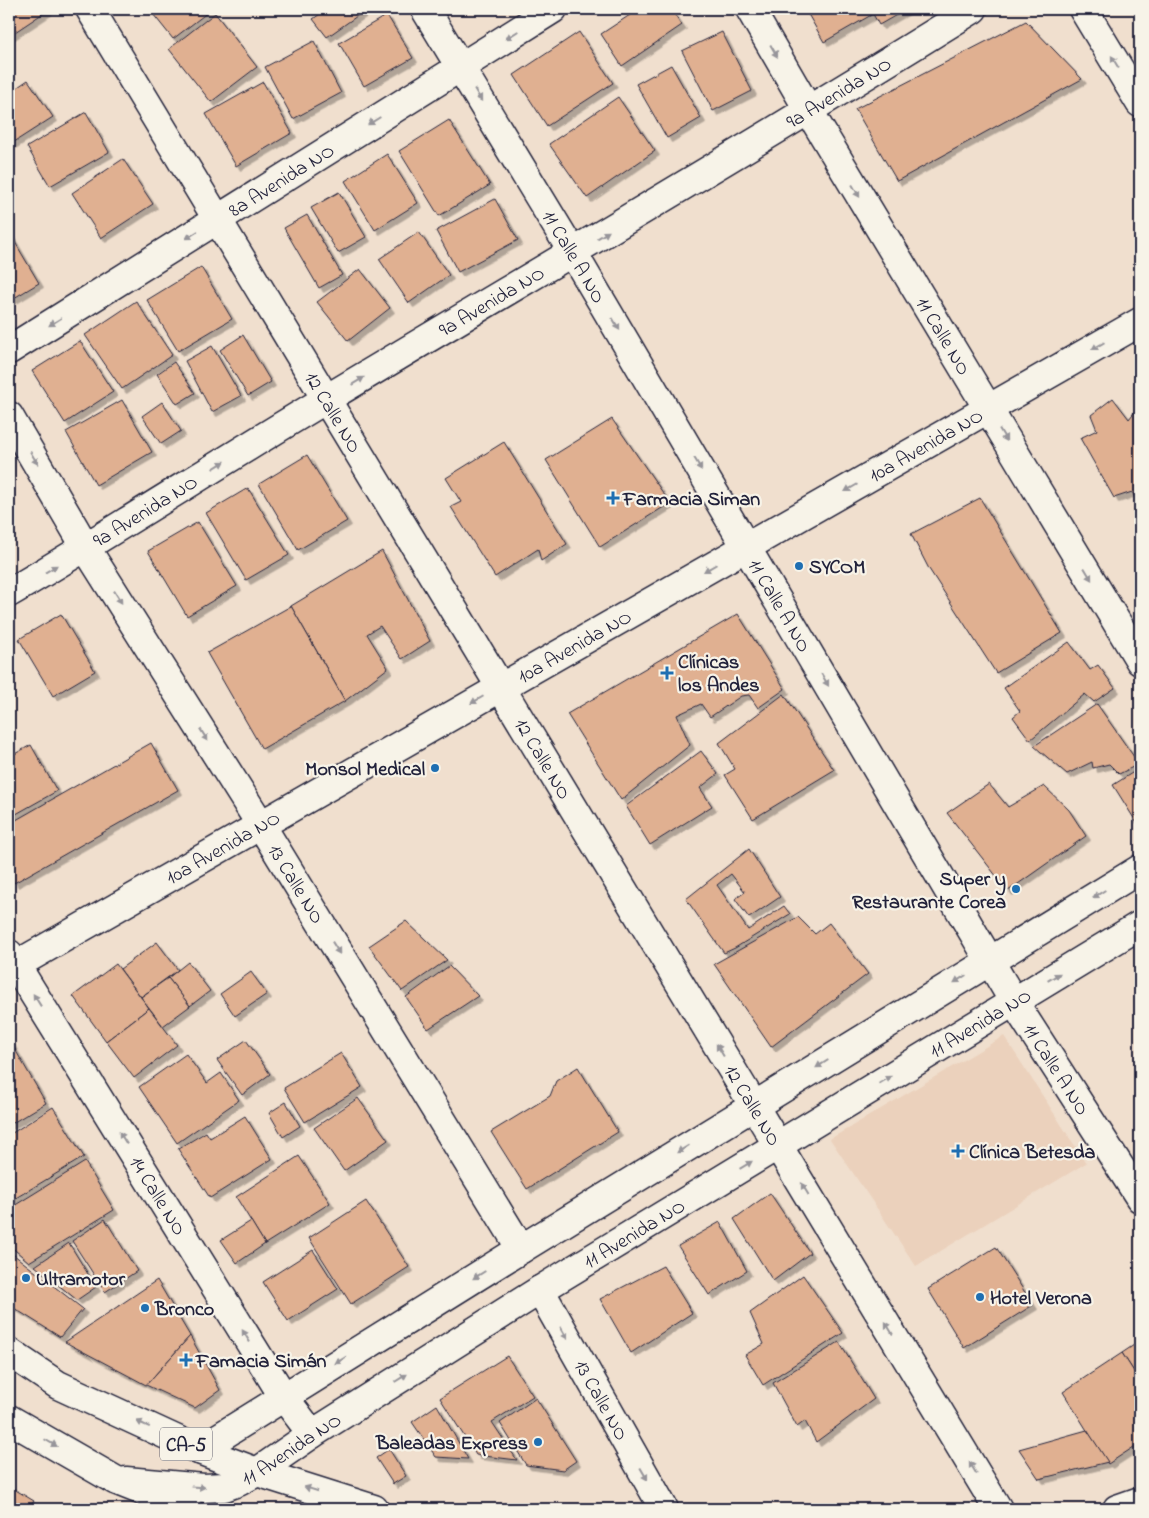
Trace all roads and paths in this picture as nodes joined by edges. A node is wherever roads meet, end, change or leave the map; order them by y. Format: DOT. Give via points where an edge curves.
graph roads {
  1 [pos="90,9"];
  2 [pos="425,9"];
  3 [pos="553,9"];
  4 [pos="750,9"];
  5 [pos="973,9"];
  6 [pos="1083,9"];
  7 [pos="461,67"];
  8 [pos="1140,104"];
  9 [pos="808,111"];
  10 [pos="218,219"];
  11 [pos="573,253"];
  12 [pos="1140,322"];
  13 [pos="9,350"];
  14 [pos="326,399"];
  15 [pos="988,410"];
  16 [pos="9,416"];
  17 [pos="747,547"];
  18 [pos="86,548"];
  19 [pos="9,593"];
  20 [pos="1140,661"];
  21 [pos="500,687"];
  22 [pos="261,825"];
  23 [pos="1140,868"];
  24 [pos="1140,925"];
  25 [pos="990,961"];
  26 [pos="11,963"];
  27 [pos="1014,1002"];
  28 [pos="754,1106"];
  29 [pos="778,1145"];
  30 [pos="1140,1198"];
  31 [pos="521,1249"];
  32 [pos="540,1290"];
  33 [pos="9,1352"];
  34 [pos="283,1396"];
  35 [pos="9,1419"];
  36 [pos="312,1434"];
  37 [pos="199,1450"];
  38 [pos="257,1472"];
  39 [pos="115,1480"];
  40 [pos="1140,1501"];
  41 [pos="188,1509"];
  42 [pos="374,1509"];
  43 [pos="664,1509"];
  44 [pos="998,1509"];
  45 [pos="1116,1509"];
  1 -- 10 [label="main road, 12 Calle NO"];
  2 -- 7 [label="main road, 11 Calle A NO"];
  3 -- 7 [label="main road, 8a Avenida NO, one-way"];
  4 -- 9 [label="main road, 11 Calle NO, one-way"];
  5 -- 9 [label="main road, 9a Avenida NO"];
  8 -- 6 [label="main road, one-way"];
  7 -- 10 [label="main road, 8a Avenida NO, one-way"];
  7 -- 11 [label="main road, 11 Calle A NO, one-way"];
  11 -- 9 [label="main road, 9a Avenida NO, one-way"];
  9 -- 15 [label="main road, 11 Calle NO, one-way"];
  10 -- 13 [label="main road, 8a Avenida NO, one-way"];
  10 -- 14 [label="main road, 12 Calle NO"];
  14 -- 11 [label="main road, 9a Avenida NO, one-way"];
  11 -- 17 [label="main road, 11 Calle A NO, one-way"];
  12 -- 15 [label="main road, 10a Avenida NO, one-way"];
  18 -- 14 [label="main road, 9a Avenida NO, one-way"];
  14 -- 21 [label="main road, 12 Calle NO"];
  15 -- 17 [label="main road, 10a Avenida NO, one-way"];
  15 -- 20 [label="main road, 11 Calle NO, one-way"];
  16 -- 18 [label="main road, 13 Calle NO, one-way"];
  17 -- 21 [label="main road, 10a Avenida NO, one-way"];
  17 -- 25 [label="main road, 11 Calle A NO, one-way"];
  19 -- 18 [label="main road, 9a Avenida NO, one-way"];
  18 -- 22 [label="main road, 13 Calle NO, one-way"];
  21 -- 22 [label="main road, 10a Avenida NO, one-way"];
  28 -- 21 [label="main road, 12 Calle NO, one-way"];
  22 -- 26 [label="main road, 10a Avenida NO"];
  22 -- 31 [label="main road, 13 Calle NO, one-way"];
  23 -- 25 [label="main road, one-way"];
  27 -- 24 [label="main road, 11 Avenida NO, one-way"];
  25 -- 27 [label="main road, 11 Calle A NO"];
  25 -- 28 [label="main road, one-way"];
  34 -- 26 [label="main road, 14 Calle NO, one-way"];
  29 -- 27 [label="main road, 11 Avenida NO, one-way"];
  27 -- 30 [label="main road, 11 Calle A NO"];
  28 -- 29 [label="main road, 12 Calle NO"];
  28 -- 31 [label="main road, one-way"];
  32 -- 29 [label="main road, 11 Avenida NO, one-way"];
  44 -- 29 [label="main road, 12 Calle NO, one-way"];
  31 -- 34 [label="main road, one-way"];
  36 -- 32 [label="main road, 11 Avenida NO, one-way"];
  32 -- 43 [label="main road, 13 Calle NO, one-way"];
  37 -- 33 [label="main road, CA-5, one-way" via="58,1385"];
  34 -- 36 [label="main road, 14 Calle NO"];
  34 -- 37 [label="main road"];
  35 -- 39 [label="main road, one-way"];
  36 -- 38 [label="main road, 11 Avenida NO"];
  37 -- 38 [label="main road, CA-5"];
  39 -- 38 [label="main road, 11 Avenida NO, one-way" via="224,1487"];
  42 -- 38 [label="main road, CA-5, one-way"];
  39 -- 41 [label="main road"];
  40 -- 45 [label="main road"];
}
